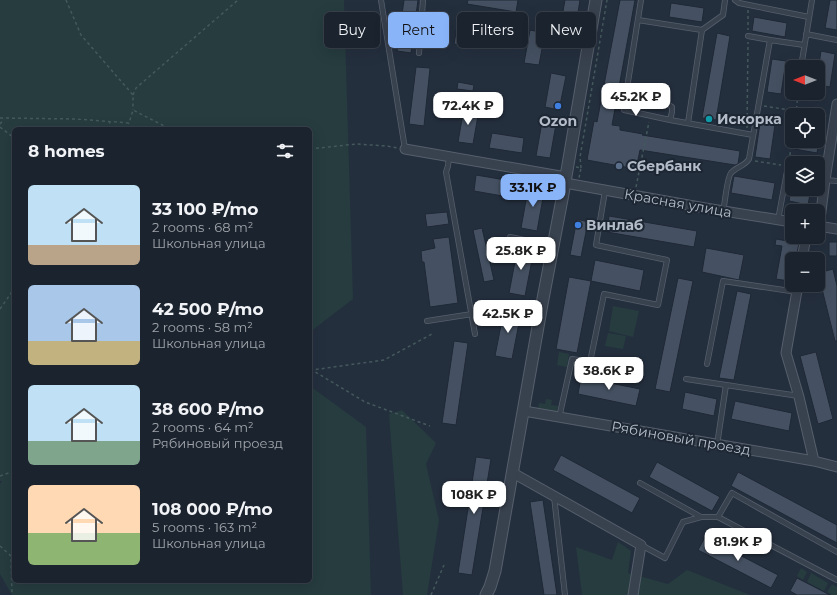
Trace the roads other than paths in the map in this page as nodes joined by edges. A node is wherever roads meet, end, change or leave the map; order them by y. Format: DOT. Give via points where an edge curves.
graph roads {
  1 [pos="382,0"];
  2 [pos="424,0"];
  3 [pos="596,0"];
  4 [pos="641,0"];
  5 [pos="725,0"];
  6 [pos="735,0"];
  7 [pos="812,0"];
  8 [pos="809,16"];
  9 [pos="638,20"];
  10 [pos="702,30"];
  11 [pos="806,34"];
  12 [pos="748,36"];
  13 [pos="770,40"];
  14 [pos="837,40"];
  15 [pos="804,45"];
  16 [pos="419,53"];
  17 [pos="801,60"];
  18 [pos="626,96"];
  19 [pos="837,104"];
  20 [pos="670,120"];
  21 [pos="688,123"];
  22 [pos="753,135"];
  23 [pos="405,149"];
  24 [pos="449,157"];
  25 [pos="825,174"];
  26 [pos="565,180"];
  27 [pos="837,181"];
  28 [pos="785,188"];
  29 [pos="605,191"];
  30 [pos="724,211"];
  31 [pos="778,220"];
  32 [pos="785,221"];
  33 [pos="825,228"];
  34 [pos="837,229"];
  35 [pos="510,237"];
  36 [pos="553,246"];
  37 [pos="785,287"];
  38 [pos="796,292"];
  39 [pos="472,314"];
  40 [pos="427,321"];
  41 [pos="475,334"];
  42 [pos="707,364"];
  43 [pos="686,379"];
  44 [pos="726,385"];
  45 [pos="799,396"];
  46 [pos="524,411"];
  47 [pos="559,418"];
  48 [pos="717,444"];
  49 [pos="814,461"];
  50 [pos="837,467"];
  51 [pos="513,473"];
  52 [pos="640,483"];
  53 [pos="554,496"];
  54 [pos="701,517"];
  55 [pos="718,517"];
  56 [pos="641,545"];
  57 [pos="837,552"];
  58 [pos="837,580"];
  59 [pos="486,595"];
  60 [pos="565,595"];
  61 [pos="633,595"];
  1 -- 23 [label="lane"];
  2 -- 16 [label="lane"];
  3 -- 26 [label="street"];
  4 -- 9 [label="lane"];
  5 -- 10 [label="lane" via="722,15"];
  6 -- 8 [label="lane" via="739,3"];
  7 -- 8 [label="lane"];
  8 -- 11 [label="lane"];
  9 -- 10 [label="lane"];
  9 -- 18 [label="lane"];
  10 -- 21 [label="lane"];
  11 -- 14 [label="lane"];
  11 -- 15 [label="lane"];
  12 -- 13 [label="lane"];
  13 -- 15 [label="lane"];
  13 -- 22 [label="lane"];
  15 -- 17 [label="lane"];
  18 -- 20 [label="lane" via="669,105 672,107"];
  18 -- 20 [label="lane" via="624,110"];
  19 -- 25 [label="street"];
  20 -- 21 [label="lane"];
  21 -- 22 [label="lane"];
  22 -- 30 [label="lane" via="749,160 730,176"];
  23 -- 24 [label="street, Красная улица"];
  24 -- 26 [label="street, Красная улица"];
  24 -- 39 [label="lane" via="446,172"];
  25 -- 27 [label="lane"];
  26 -- 29 [label="street, Красная улица"];
  26 -- 36 [label="street"];
  28 -- 31 [label="lane"];
  29 -- 30 [label="street, Красная улица"];
  29 -- 47 [label="lane" via="596,245 666,260 658,305 604,294 590,362 572,359"];
  30 -- 31 [label="street, Красная улица"];
  31 -- 32 [label="street, Красная улица"];
  33 -- 34 [label="street"];
  35 -- 36 [label="lane"];
  36 -- 46 [label="street"];
  37 -- 42 [label="lane" via="723,281"];
  38 -- 45 [label="street" via="786,353"];
  39 -- 40 [label="lane"];
  39 -- 41 [label="lane"];
  43 -- 44 [label="lane"];
  44 -- 45 [label="lane"];
  44 -- 48 [label="lane"];
  45 -- 49 [label="street"];
  46 -- 47 [label="street, Рябиновый проезд"];
  46 -- 51 [label="street"];
  47 -- 48 [label="street, Рябиновый проезд"];
  48 -- 49 [label="street, Рябиновый проезд"];
  49 -- 50 [label="street, Рябиновый проезд"];
  51 -- 53 [label="street"];
  51 -- 59 [label="street" via="495,571"];
  52 -- 54 [label="lane"];
  53 -- 56 [label="street"];
  53 -- 60 [label="lane"];
  54 -- 55 [label="lane"];
  54 -- 56 [label="lane" via="683,522 665,558"];
  55 -- 57 [label="lane" via="732,493"];
  55 -- 58 [label="lane"];
  56 -- 61 [label="street"];
}
